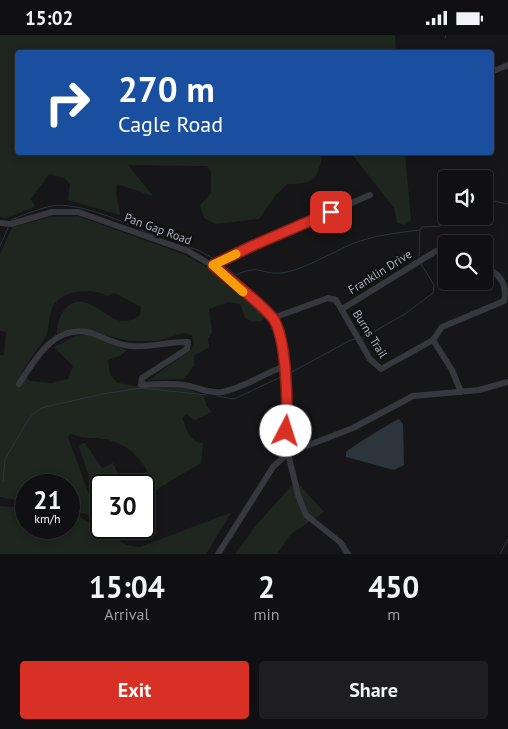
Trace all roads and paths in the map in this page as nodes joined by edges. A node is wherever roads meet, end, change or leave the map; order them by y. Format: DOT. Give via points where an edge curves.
graph roads {
  1 [pos="508,65"];
  2 [pos="494,71"];
  3 [pos="370,195"];
  4 [pos="0,223"];
  5 [pos="438,251"];
  6 [pos="213,265"];
  7 [pos="493,271"];
  8 [pos="342,309"];
  9 [pos="273,318"];
  10 [pos="433,340"];
  11 [pos="284,367"];
  12 [pos="508,382"];
  13 [pos="18,384"];
  14 [pos="461,392"];
  15 [pos="288,453"];
  16 [pos="218,554"];
  17 [pos="348,554"];
  1 -- 2 [label="street"];
  3 -- 6 [label="street"];
  4 -- 6 [label="street, Pan Gap Road" via="11,224 52,212 78,212 188,251"];
  5 -- 8 [label="street, Franklin Drive"];
  6 -- 9 [label="street, Pan Gap Road"];
  7 -- 10 [label="street" via="503,281 507,293 504,301 442,327"];
  8 -- 9 [label="street, Franklin Drive" via="336,300 328,298"];
  8 -- 10 [label="street, Burns Trail" via="370,359 379,368 388,367"];
  9 -- 11 [label="street" via="281,342"];
  10 -- 14 [label="street" via="452,370"];
  11 -- 13 [label="street" via="248,385 222,392 212,393 185,385 141,385 142,378 187,349 188,342 133,347 78,332 67,333 49,342"];
  11 -- 15 [label="street"];
  12 -- 14 [label="street"];
  14 -- 15 [label="street" via="414,396 353,428"];
  15 -- 16 [label="street" via="273,467"];
  15 -- 17 [label="street" via="306,515 340,542"];
}
